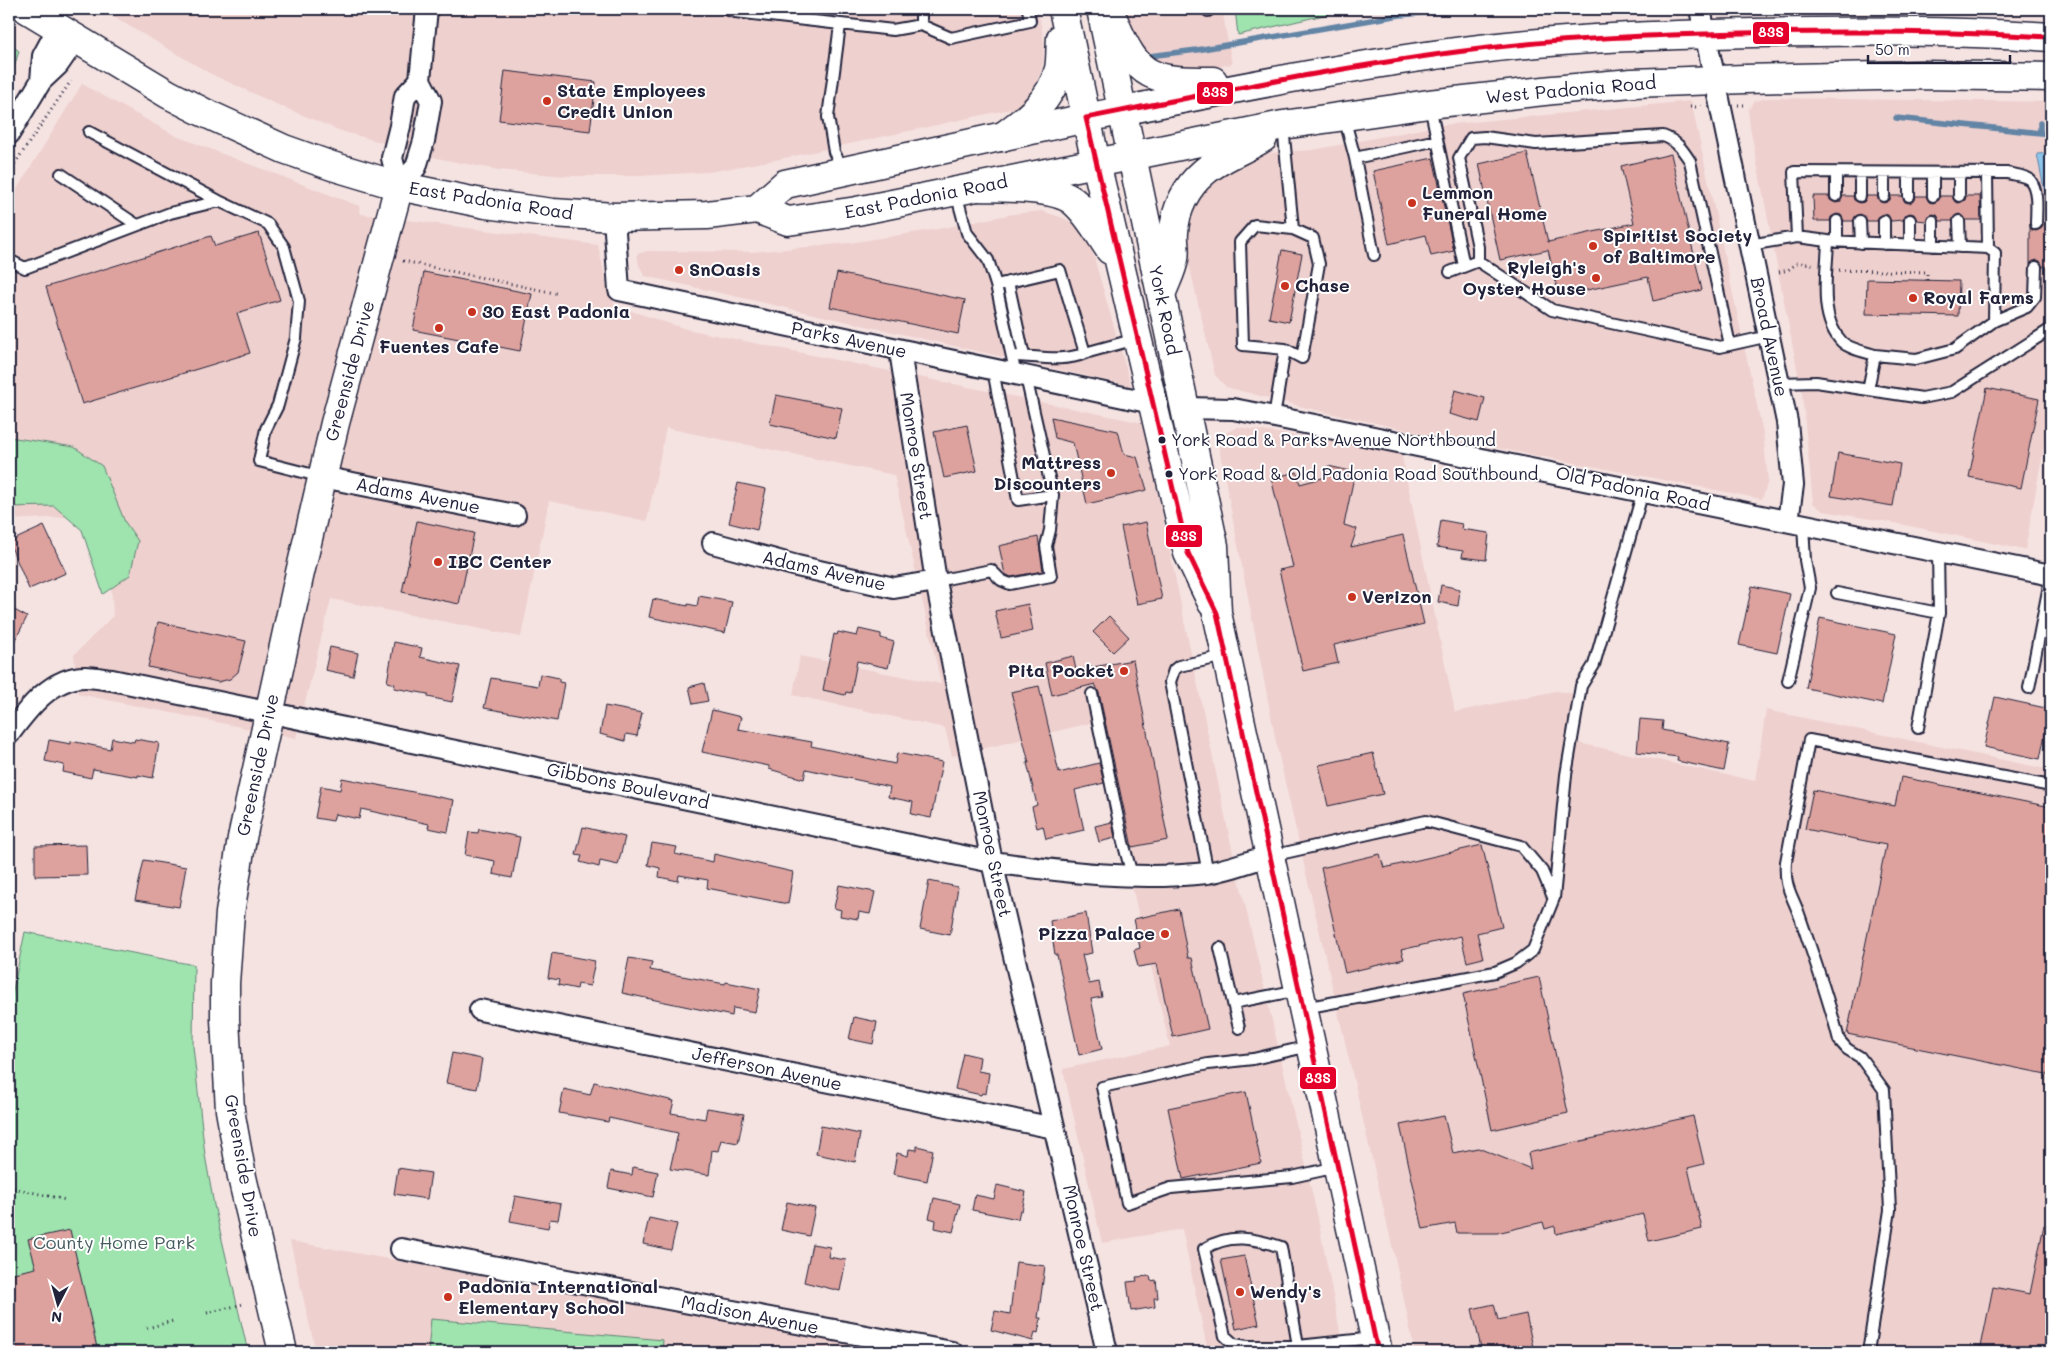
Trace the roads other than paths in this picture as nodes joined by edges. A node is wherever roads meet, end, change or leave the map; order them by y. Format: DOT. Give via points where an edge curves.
graph roads {
  1 [pos="27,9"];
  2 [pos="428,9"];
  3 [pos="726,9"];
  4 [pos="921,9"];
  5 [pos="1028,9"];
  6 [pos="1063,9"];
  7 [pos="1101,9"];
  8 [pos="1109,9"];
  9 [pos="1702,22"];
  10 [pos="840,25"];
  11 [pos="921,25"];
  12 [pos="67,33"];
  13 [pos="2051,37"];
  14 [pos="2051,77"];
  15 [pos="420,80"];
  16 [pos="1714,80"];
  17 [pos="1270,82"];
  18 [pos="1430,104"];
  19 [pos="1122,111"];
  20 [pos="1344,116"];
  21 [pos="1086,118"];
  22 [pos="1282,125"];
  23 [pos="89,132"];
  24 [pos="9,134"];
  25 [pos="1002,137"];
  26 [pos="1437,140"];
  27 [pos="1132,156"];
  28 [pos="1355,158"];
  29 [pos="1096,163"];
  30 [pos="845,172"];
  31 [pos="1860,172"];
  32 [pos="1884,172"];
  33 [pos="1836,173"];
  34 [pos="1909,173"];
  35 [pos="1933,173"];
  36 [pos="1959,173"];
  37 [pos="1987,173"];
  38 [pos="61,174"];
  39 [pos="399,186"];
  40 [pos="967,189"];
  41 [pos="1836,196"];
  42 [pos="1860,196"];
  43 [pos="1884,196"];
  44 [pos="1909,196"];
  45 [pos="1933,196"];
  46 [pos="1959,196"];
  47 [pos="219,201"];
  48 [pos="757,209"];
  49 [pos="614,217"];
  50 [pos="1884,220"];
  51 [pos="1910,220"];
  52 [pos="1959,220"];
  53 [pos="1837,221"];
  54 [pos="1860,221"];
  55 [pos="1933,221"];
  56 [pos="2036,224"];
  57 [pos="137,225"];
  58 [pos="1293,229"];
  59 [pos="1797,237"];
  60 [pos="1832,242"];
  61 [pos="1861,243"];
  62 [pos="1884,244"];
  63 [pos="1749,245"];
  64 [pos="1910,245"];
  65 [pos="1933,246"];
  66 [pos="1960,247"];
  67 [pos="1988,248"];
  68 [pos="1374,255"];
  69 [pos="9,260"];
  70 [pos="1478,261"];
  71 [pos="1119,263"];
  72 [pos="1464,266"];
  73 [pos="2036,267"];
  74 [pos="1450,272"];
  75 [pos="1008,282"];
  76 [pos="996,285"];
  77 [pos="1161,295"];
  78 [pos="1994,322"];
  79 [pos="2051,329"];
  80 [pos="1769,336"];
  81 [pos="1137,339"];
  82 [pos="1730,345"];
  83 [pos="1285,349"];
  84 [pos="900,351"];
  85 [pos="1085,352"];
  86 [pos="1012,355"];
  87 [pos="1875,355"];
  88 [pos="1024,356"];
  89 [pos="992,370"];
  90 [pos="1021,376"];
  91 [pos="1779,383"];
  92 [pos="1868,390"];
  93 [pos="1152,402"];
  94 [pos="1185,408"];
  95 [pos="1274,417"];
  96 [pos="322,476"];
  97 [pos="1643,491"];
  98 [pos="1053,495"];
  99 [pos="515,515"];
  100 [pos="1796,523"];
  101 [pos="713,543"];
  102 [pos="1938,552"];
  103 [pos="2051,575"];
  104 [pos="936,581"];
  105 [pos="1837,593"];
  106 [pos="1217,613"];
  107 [pos="1939,613"];
  108 [pos="1226,656"];
  109 [pos="1788,681"];
  110 [pos="2029,688"];
  111 [pos="1092,694"];
  112 [pos="269,712"];
  113 [pos="1918,728"];
  114 [pos="9,734"];
  115 [pos="2051,786"];
  116 [pos="1270,856"];
  117 [pos="992,862"];
  118 [pos="1208,873"];
  119 [pos="1132,875"];
  120 [pos="1554,898"];
  121 [pos="1220,948"];
  122 [pos="1301,999"];
  123 [pos="1233,1003"];
  124 [pos="480,1010"];
  125 [pos="1239,1028"];
  126 [pos="1311,1046"];
  127 [pos="1054,1128"];
  128 [pos="1338,1166"];
  129 [pos="401,1249"];
  130 [pos="1376,1345"];
  131 [pos="1298,1346"];
  132 [pos="283,1352"];
  133 [pos="952,1352"];
  134 [pos="1107,1352"];
  135 [pos="1868,1352"];
  1 -- 12 [label="main road, East Padonia Road"];
  2 -- 15 [label="street"];
  3 -- 10 [label="lane"];
  4 -- 11 [label="lane"];
  5 -- 11 [label="lane" via="1030,21 951,38"];
  6 -- 21 [label="main road, York Road"];
  6 -- 25 [label="main road" via="1059,68 1051,91 1025,121"];
  7 -- 19 [label="main road, York Road"];
  8 -- 17 [label="main road" via="1124,46 1134,61 1144,71 1159,78"];
  9 -- 13 [label="main road"];
  9 -- 16 [label="street, Broad Avenue"];
  9 -- 17 [label="main road" via="1622,36 1480,49"];
  10 -- 11 [label="lane" via="893,30"];
  10 -- 30 [label="lane" via="828,116 834,152"];
  12 -- 24 [label="street" via="58,65 41,81"];
  12 -- 39 [label="main road, East Padonia Road" via="152,85 237,128 284,149"];
  14 -- 16 [label="main road, West Padonia Road" via="1922,75"];
  15 -- 39 [label="street" via="405,96 392,158"];
  15 -- 39 [label="street" via="431,101 424,141 416,166"];
  16 -- 18 [label="main road, West Padonia Road" via="1632,83"];
  16 -- 63 [label="street, Broad Avenue"];
  17 -- 19 [label="main road"];
  18 -- 20 [label="main road, West Padonia Road"];
  18 -- 26 [label="lane"];
  19 -- 21 [label="main road"];
  19 -- 27 [label="main road, York Road"];
  20 -- 22 [label="main road, West Padonia Road"];
  20 -- 28 [label="lane"];
  21 -- 25 [label="main road"];
  21 -- 29 [label="main road, York Road"];
  22 -- 27 [label="main road, West Padonia Road"];
  22 -- 58 [label="lane"];
  22 -- 77 [label="main road" via="1222,159 1190,187 1177,210 1175,258"];
  23 -- 47 [label="lane"];
  25 -- 30 [label="main road"];
  26 -- 28 [label="lane"];
  26 -- 72 [label="lane"];
  27 -- 29 [label="main road, West Padonia Road"];
  27 -- 77 [label="main road, York Road"];
  28 -- 68 [label="lane"];
  29 -- 40 [label="main road, East Padonia Road"];
  29 -- 71 [label="main road, York Road"];
  30 -- 48 [label="main road" via="785,184"];
  31 -- 32 [label="lane"];
  31 -- 33 [label="lane"];
  31 -- 42 [label="lane"];
  32 -- 34 [label="lane"];
  32 -- 43 [label="lane"];
  33 -- 41 [label="lane"];
  33 -- 59 [label="lane" via="1794,172"];
  34 -- 35 [label="lane"];
  34 -- 44 [label="lane"];
  35 -- 36 [label="lane"];
  35 -- 45 [label="lane"];
  36 -- 37 [label="lane"];
  36 -- 46 [label="lane"];
  37 -- 56 [label="lane" via="2007,173 2030,181 2035,193"];
  37 -- 67 [label="lane"];
  38 -- 57 [label="lane"];
  39 -- 49 [label="main road, East Padonia Road" via="486,204"];
  39 -- 96 [label="main road, Greenside Drive"];
  40 -- 48 [label="main road, East Padonia Road" via="788,221"];
  40 -- 71 [label="main road" via="1037,190 1071,199"];
  40 -- 76 [label="lane" via="967,233 988,260"];
  47 -- 57 [label="lane"];
  47 -- 96 [label="lane" via="268,224 284,247 299,301 296,338 278,405 266,429 259,461"];
  48 -- 49 [label="main road, East Padonia Road"];
  49 -- 84 [label="street, Parks Avenue" via="619,290"];
  50 -- 62 [label="lane"];
  51 -- 64 [label="lane"];
  52 -- 66 [label="lane"];
  53 -- 60 [label="lane"];
  54 -- 61 [label="lane"];
  55 -- 65 [label="lane"];
  57 -- 69 [label="lane" via="25,268"];
  58 -- 83 [label="lane" via="1313,238 1320,264 1302,358"];
  58 -- 83 [label="lane" via="1255,225 1240,242 1243,345"];
  59 -- 60 [label="lane"];
  59 -- 63 [label="lane"];
  60 -- 61 [label="lane"];
  60 -- 87 [label="lane" via="1826,295 1830,322 1843,344"];
  61 -- 62 [label="lane"];
  62 -- 64 [label="lane"];
  63 -- 80 [label="street, Broad Avenue"];
  64 -- 65 [label="lane"];
  65 -- 66 [label="lane"];
  66 -- 67 [label="lane"];
  67 -- 78 [label="lane" via="1995,253"];
  70 -- 72 [label="lane"];
  70 -- 82 [label="lane" via="1552,310 1720,347"];
  70 -- 82 [label="lane" via="1478,247 1459,158 1472,138 1536,144 1663,136 1674,140 1690,161"];
  71 -- 81 [label="main road, York Road"];
  72 -- 74 [label="lane"];
  73 -- 78 [label="lane" via="2035,296 2027,306"];
  75 -- 76 [label="lane"];
  75 -- 85 [label="lane" via="1060,270"];
  75 -- 88 [label="lane"];
  76 -- 86 [label="lane"];
  77 -- 94 [label="main road, York Road"];
  78 -- 87 [label="lane" via="1955,350 1916,359"];
  79 -- 92 [label="lane" via="1952,392 1922,398"];
  80 -- 82 [label="lane"];
  80 -- 91 [label="street, Broad Avenue"];
  81 -- 85 [label="lane"];
  81 -- 93 [label="main road, York Road"];
  83 -- 95 [label="lane"];
  84 -- 89 [label="street, Parks Avenue"];
  84 -- 104 [label="street, Monroe Street"];
  85 -- 88 [label="lane" via="1063,358"];
  86 -- 88 [label="lane"];
  86 -- 90 [label="lane"];
  87 -- 92 [label="lane"];
  89 -- 90 [label="street, Parks Avenue"];
  89 -- 98 [label="lane" via="1018,500"];
  90 -- 93 [label="street, Parks Avenue"];
  90 -- 98 [label="lane"];
  91 -- 92 [label="lane" via="1816,382"];
  91 -- 100 [label="street, Broad Avenue" via="1792,458"];
  93 -- 106 [label="main road, York Road" via="1188,553"];
  94 -- 95 [label="street, Old Padonia Road" via="1233,409"];
  94 -- 106 [label="main road, York Road" via="1214,546"];
  95 -- 97 [label="street, Old Padonia Road"];
  96 -- 99 [label="street, Adams Avenue"];
  96 -- 112 [label="main road, Greenside Drive"];
  97 -- 100 [label="street, Old Padonia Road"];
  97 -- 120 [label="lane" via="1594,665 1581,686 1566,775"];
  98 -- 104 [label="lane" via="1046,546 1051,576 1010,584 990,570"];
  100 -- 102 [label="street, Old Padonia Road"];
  100 -- 109 [label="lane" via="1810,588"];
  101 -- 104 [label="street, Adams Avenue" via="894,588"];
  102 -- 103 [label="street, Old Padonia Road"];
  102 -- 107 [label="lane"];
  103 -- 110 [label="lane"];
  104 -- 117 [label="street, Monroe Street"];
  105 -- 107 [label="lane"];
  106 -- 108 [label="main road, York Road"];
  107 -- 113 [label="lane"];
  108 -- 116 [label="main road, York Road"];
  108 -- 118 [label="lane" via="1179,666 1170,682"];
  111 -- 119 [label="lane"];
  112 -- 114 [label="street, Gibbons Boulevard" via="85,677 69,679 50,690 29,708"];
  112 -- 117 [label="street, Gibbons Boulevard"];
  112 -- 132 [label="main road, Greenside Drive" via="242,838 230,913 225,1042 236,1146"];
  115 -- 135 [label="lane" via="1808,740 1786,862 1787,888 1799,915 1839,1040 1860,1057 1884,1090 1890,1210"];
  116 -- 118 [label="street, Gibbons Boulevard"];
  116 -- 120 [label="lane" via="1426,821 1521,846 1542,871"];
  116 -- 122 [label="main road, York Road"];
  117 -- 119 [label="street, Gibbons Boulevard" via="1045,870"];
  117 -- 127 [label="street, Monroe Street"];
  118 -- 119 [label="street, Gibbons Boulevard"];
  120 -- 122 [label="lane" via="1533,950 1516,963 1495,972"];
  121 -- 123 [label="lane"];
  122 -- 123 [label="lane"];
  122 -- 126 [label="main road, York Road"];
  123 -- 125 [label="lane"];
  124 -- 127 [label="street, Jefferson Avenue"];
  126 -- 128 [label="main road, York Road"];
  126 -- 128 [label="lane" via="1102,1087 1127,1203 1171,1188 1292,1177"];
  127 -- 134 [label="street, Monroe Street"];
  128 -- 130 [label="main road, York Road"];
  129 -- 133 [label="street, Madison Avenue"];
  130 -- 131 [label="lane"];
  131 -- 131 [label="lane" via="1281,1247 1257,1239 1236,1239 1218,1241 1204,1249 1225,1336 1234,1344"];
}
